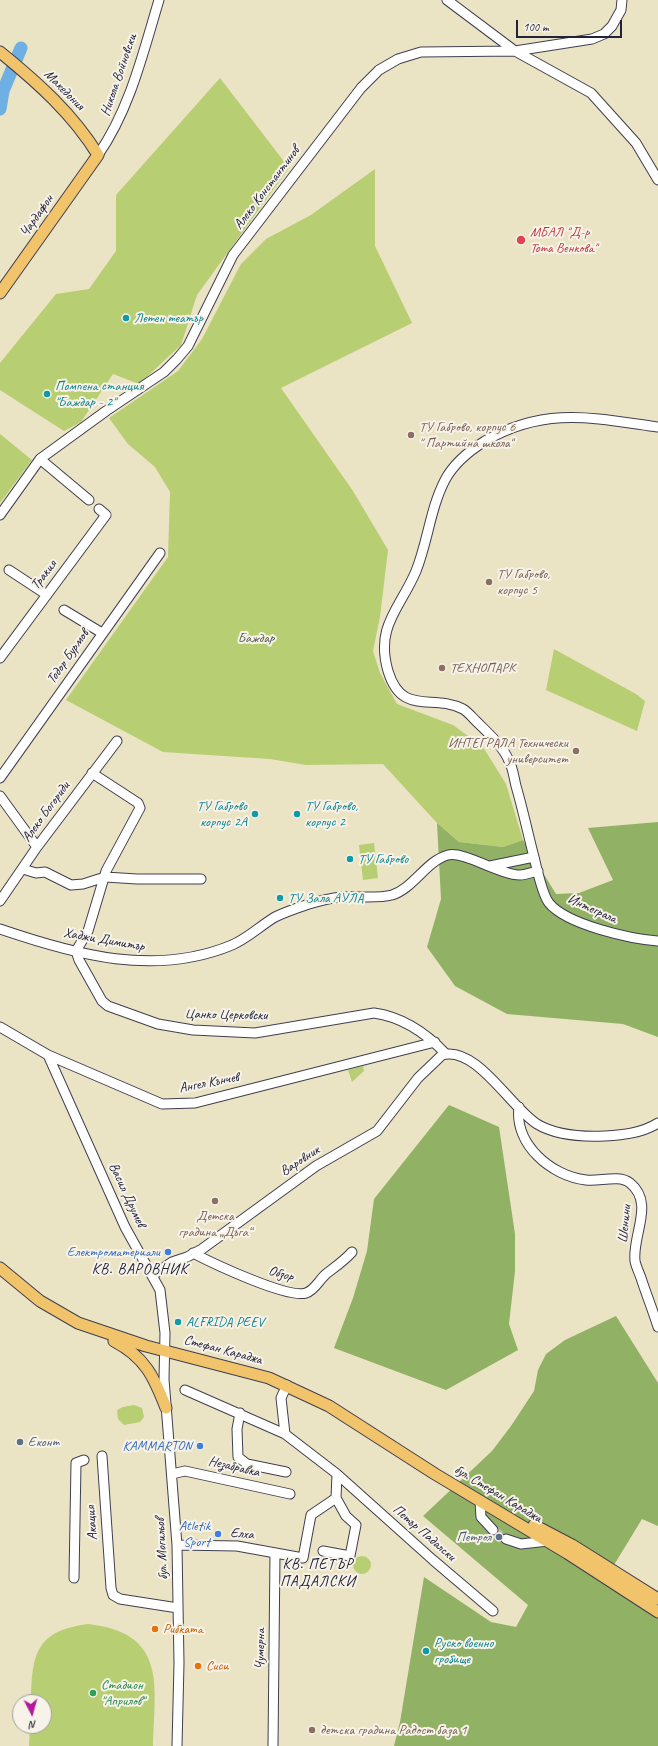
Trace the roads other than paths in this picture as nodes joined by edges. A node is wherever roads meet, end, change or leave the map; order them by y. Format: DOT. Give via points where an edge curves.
graph roads {
  1 [pos="159,0"];
  2 [pos="447,0"];
  3 [pos="622,0"];
  4 [pos="515,51"];
  5 [pos="2,54"];
  6 [pos="98,155"];
  7 [pos="658,180"];
  8 [pos="0,293"];
  9 [pos="658,427"];
  10 [pos="40,459"];
  11 [pos="89,500"];
  12 [pos="99,509"];
  13 [pos="0,515"];
  14 [pos="160,553"];
  15 [pos="9,570"];
  16 [pos="47,595"];
  17 [pos="64,610"];
  18 [pos="102,633"];
  19 [pos="0,658"];
  20 [pos="116,741"];
  21 [pos="92,773"];
  22 [pos="0,778"];
  23 [pos="0,796"];
  24 [pos="36,847"];
  25 [pos="534,857"];
  26 [pos="487,866"];
  27 [pos="23,869"];
  28 [pos="538,871"];
  29 [pos="105,877"];
  30 [pos="201,879"];
  31 [pos="0,901"];
  32 [pos="0,929"];
  33 [pos="658,941"];
  34 [pos="76,951"];
  35 [pos="0,1027"];
  36 [pos="435,1042"];
  37 [pos="446,1054"];
  38 [pos="48,1055"];
  39 [pos="519,1107"];
  40 [pos="657,1125"];
  41 [pos="352,1252"];
  42 [pos="193,1253"];
  43 [pos="0,1268"];
  44 [pos="153,1275"];
  45 [pos="78,1322"];
  46 [pos="658,1327"];
  47 [pos="163,1351"];
  48 [pos="287,1385"];
  49 [pos="185,1390"];
  50 [pos="166,1408"];
  51 [pos="240,1413"];
  52 [pos="285,1434"];
  53 [pos="102,1456"];
  54 [pos="84,1460"];
  55 [pos="286,1472"];
  56 [pos="172,1474"];
  57 [pos="338,1474"];
  58 [pos="436,1474"];
  59 [pos="290,1494"];
  60 [pos="336,1498"];
  61 [pos="480,1501"];
  62 [pos="493,1530"];
  63 [pos="506,1539"];
  64 [pos="548,1541"];
  65 [pos="177,1545"];
  66 [pos="323,1551"];
  67 [pos="275,1553"];
  68 [pos="74,1578"];
  69 [pos="658,1599"];
  70 [pos="178,1608"];
  71 [pos="493,1611"];
  72 [pos="658,1612"];
  73 [pos="177,1746"];
  74 [pos="273,1746"];
  1 -- 6 [label="street, Никола Войновски" via="134,82 113,134"];
  2 -- 4 [label="street"];
  3 -- 4 [label="street, Алеко Константинов" via="618,17 604,34 574,43"];
  4 -- 7 [label="street" via="591,93 636,143"];
  4 -- 10 [label="street, Алеко Константинов" via="421,52 398,59 379,70 361,88 233,255 202,314 194,335 178,359 164,372"];
  5 -- 6 [label="main road, Македония" via="27,74 75,121"];
  6 -- 8 [label="main road, Чардафон"];
  9 -- 25 [label="street, Интеграла" via="584,417 535,420 507,430 467,453 446,478 427,527 422,555 385,633 387,667 398,692 413,701 444,704 462,709 476,721 510,761"];
  10 -- 11 [label="street"];
  10 -- 13 [label="street, Алеко Константинов"];
  12 -- 16 [label="street, Тракия" via="106,515"];
  14 -- 18 [label="street, Тодор Бурмов"];
  15 -- 16 [label="street"];
  16 -- 19 [label="street, Тракия"];
  17 -- 18 [label="street"];
  18 -- 22 [label="street, Тодор Бурмов"];
  20 -- 21 [label="street, Алеко Богориди"];
  21 -- 24 [label="street, Алеко Богориди"];
  21 -- 29 [label="street" via="138,802 140,808"];
  23 -- 24 [label="street"];
  24 -- 27 [label="street, Алеко Богориди"];
  25 -- 26 [label="street"];
  25 -- 28 [label="street, Интеграла"];
  26 -- 28 [label="street, Хаджи Димитър" via="520,875"];
  26 -- 34 [label="street, Хаджи Димитър" via="459,855 446,855 393,894 323,900 276,917 233,945 176,961 138,962"];
  27 -- 29 [label="street" via="45,872 71,885"];
  27 -- 31 [label="street, Алеко Богориди"];
  28 -- 33 [label="street, Интеграла" via="547,901 561,912 612,934"];
  29 -- 30 [label="street"];
  29 -- 34 [label="street" via="88,931"];
  32 -- 34 [label="street, Хаджи Димитър"];
  34 -- 36 [label="street, Цанко Церковски" via="102,1001 108,1006 158,1024 193,1030 255,1033 374,1013 404,1022"];
  35 -- 38 [label="street, Ангел Кънчев"];
  36 -- 37 [label="street, Цанко Церковски"];
  36 -- 38 [label="street, Ангел Кънчев" via="185,1104 162,1104"];
  37 -- 39 [label="street" via="459,1055 474,1065"];
  37 -- 42 [label="street, Варовник" via="435,1060 418,1078 377,1131 316,1166"];
  38 -- 44 [label="street, Васил Друмев" via="125,1227"];
  39 -- 40 [label="street" via="538,1124 569,1134 615,1135"];
  39 -- 46 [label="street, Шенини" via="518,1122 522,1133 534,1153 544,1162 580,1179 622,1179 637,1191 642,1211 635,1260"];
  41 -- 42 [label="street, Обзор" via="311,1290 303,1294 245,1278"];
  42 -- 44 [label="street, Варовник" via="175,1260"];
  43 -- 45 [label="main road, Стефан Караджа" via="40,1301"];
  44 -- 47 [label="street, Васил Друмев" via="160,1290 163,1310"];
  45 -- 47 [label="main road, Стефан Караджа"];
  45 -- 50 [label="main road" via="126,1347 139,1358 153,1376"];
  47 -- 48 [label="main road, Стефан Караджа" via="189,1356"];
  47 -- 50 [label="street, бул. Могильов"];
  48 -- 52 [label="street" via="281,1398"];
  48 -- 58 [label="main road, Стефан Караджа" via="329,1406"];
  49 -- 51 [label="street, Петър Падалски"];
  50 -- 56 [label="street, бул. Могильов"];
  51 -- 52 [label="street, Петър Падалски"];
  51 -- 55 [label="street" via="236,1450 238,1457 248,1464"];
  52 -- 57 [label="street, Петър Падалски"];
  53 -- 70 [label="street, Акация" via="113,1595 120,1599"];
  54 -- 68 [label="street, Акация" via="76,1464"];
  56 -- 59 [label="street, Незабравка" via="185,1471"];
  56 -- 65 [label="street, бул. Могильов"];
  57 -- 60 [label="street"];
  57 -- 71 [label="street, Петър Падалски"];
  58 -- 61 [label="main road, бул. Стефан Караджа"];
  58 -- 69 [label="main road, бул. Стефан Караджа" via="572,1545"];
  60 -- 66 [label="street" via="346,1516 356,1525 350,1556"];
  60 -- 67 [label="street, Елха" via="311,1515 303,1558"];
  61 -- 62 [label="street" via="481,1517"];
  61 -- 64 [label="main road, бул. Стефан Караджа"];
  63 -- 64 [label="street" via="521,1544"];
  64 -- 72 [label="main road, бул. Стефан Караджа"];
  65 -- 67 [label="street, Елха" via="237,1546"];
  65 -- 70 [label="street, бул. Могильов"];
  67 -- 74 [label="street, Чумерна"];
  70 -- 73 [label="street, бул. Могильов"];
}
